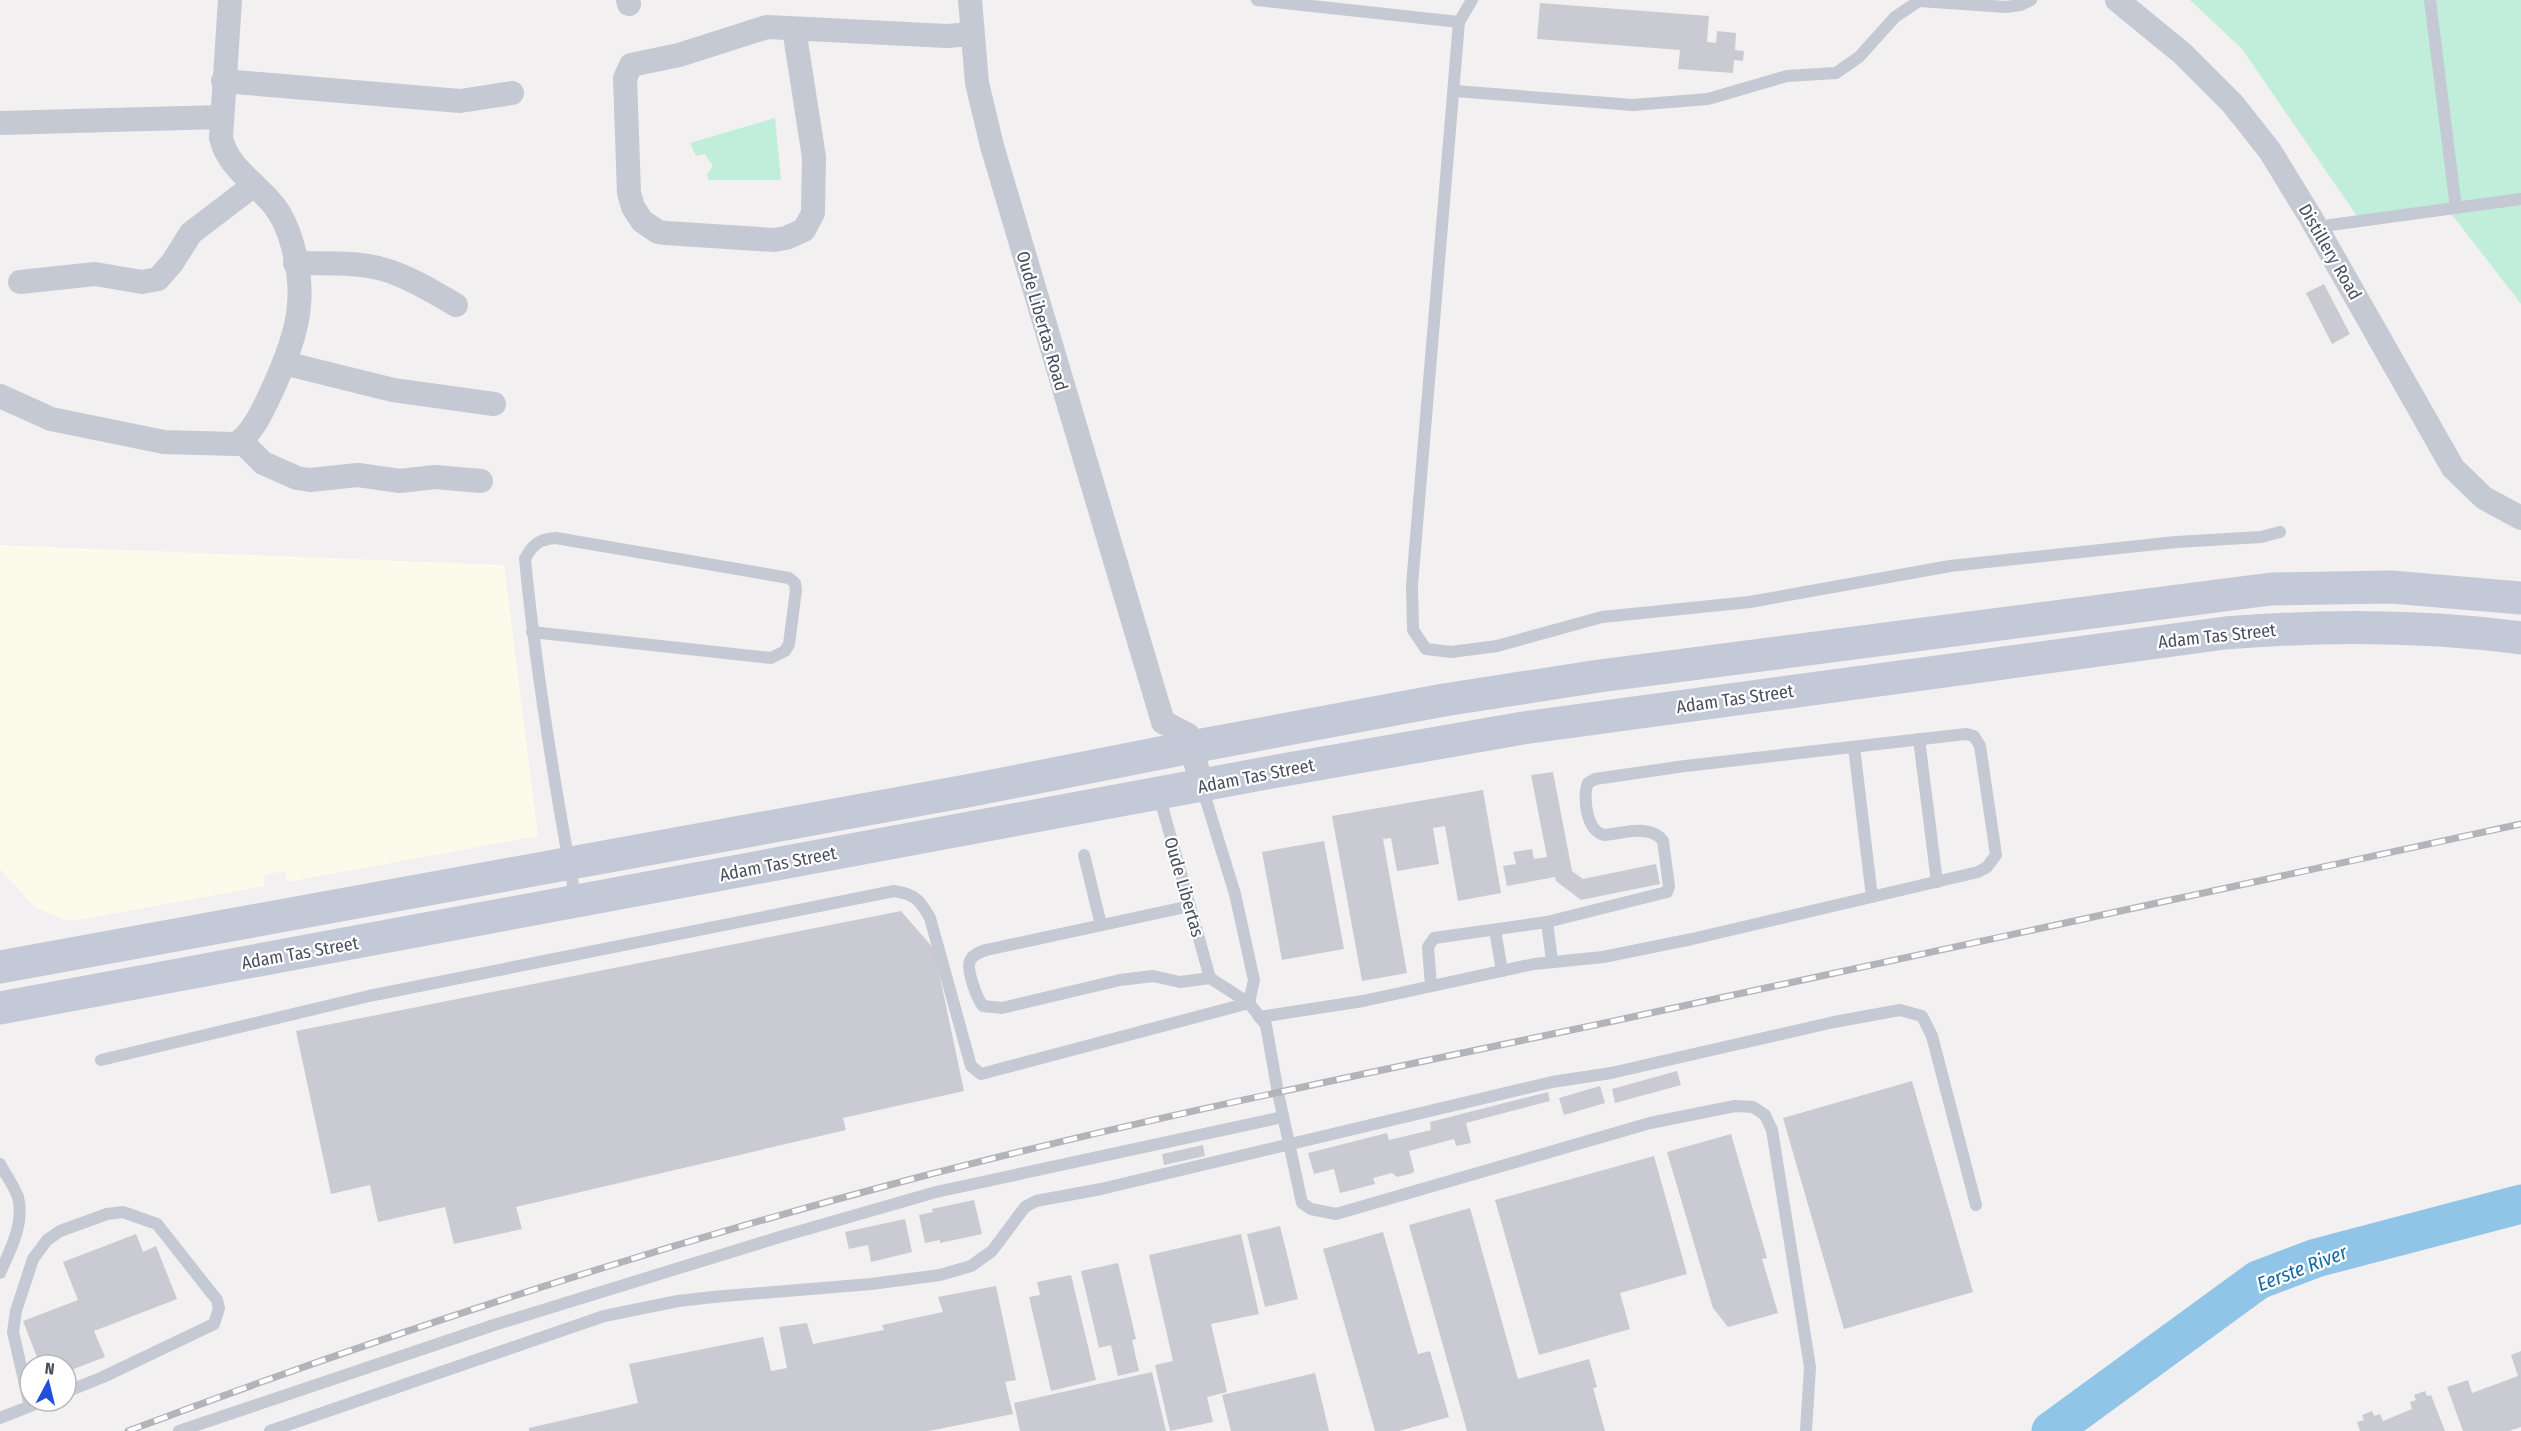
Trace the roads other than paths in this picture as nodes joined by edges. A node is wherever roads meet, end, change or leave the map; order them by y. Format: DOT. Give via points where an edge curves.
graph roads {
  1 [pos="230,0"];
  2 [pos="970,0"];
  3 [pos="1257,0"];
  4 [pos="1472,0"];
  5 [pos="2031,0"];
  6 [pos="2117,0"];
  7 [pos="2430,0"];
  8 [pos="1459,22"];
  9 [pos="794,29"];
  10 [pos="972,34"];
  11 [pos="223,81"];
  12 [pos="1455,91"];
  13 [pos="512,93"];
  14 [pos="222,117"];
  15 [pos="0,123"];
  16 [pos="254,185"];
  17 [pos="2521,199"];
  18 [pos="2456,208"];
  19 [pos="2316,227"];
  20 [pos="295,263"];
  21 [pos="20,282"];
  22 [pos="456,305"];
  23 [pos="284,363"];
  24 [pos="0,396"];
  25 [pos="494,404"];
  26 [pos="241,441"];
  27 [pos="481,481"];
  28 [pos="2521,518"];
  29 [pos="2280,532"];
  30 [pos="2521,598"];
  31 [pos="532,632"];
  32 [pos="2521,638"];
  33 [pos="1163,723"];
  34 [pos="1918,739"];
  35 [pos="1191,747"];
  36 [pos="1854,747"];
  37 [pos="1150,755"];
  38 [pos="1202,786"];
  39 [pos="1160,795"];
  40 [pos="1084,855"];
  41 [pos="569,862"];
  42 [pos="1937,882"];
  43 [pos="1872,897"];
  44 [pos="576,902"];
  45 [pos="1190,906"];
  46 [pos="1547,922"];
  47 [pos="1101,925"];
  48 [pos="1495,930"];
  49 [pos="1552,961"];
  50 [pos="0,967"];
  51 [pos="1502,970"];
  52 [pos="1210,978"];
  53 [pos="1431,986"];
  54 [pos="1249,1003"];
  55 [pos="0,1008"];
  56 [pos="1259,1017"];
  57 [pos="101,1060"];
  58 [pos="1283,1117"];
  59 [pos="1289,1145"];
  60 [pos="0,1164"];
  61 [pos="1976,1205"];
  62 [pos="0,1273"];
  63 [pos="18,1354"];
  64 [pos="78,1387"];
  65 [pos="18,1411"];
  66 [pos="0,1418"];
  67 [pos="179,1431"];
  68 [pos="270,1431"];
  69 [pos="1806,1431"];
  1 -- 11 [label="street"];
  2 -- 10 [label="street, Oude Libertas Road"];
  3 -- 8 [label="lane"];
  4 -- 8 [label="lane"];
  5 -- 12 [label="lane" via="2006,7 1919,1 1895,17 1859,57 1836,73 1787,76 1708,99 1633,105"];
  6 -- 19 [label="street, Distillery Road" via="2183,54 2232,103 2270,151"];
  7 -- 18 [label="lane"];
  8 -- 12 [label="lane"];
  9 -- 9 [label="street" via="759,29 628,68 625,78 629,193 637,215 649,227 666,234 774,240 797,233 808,224 813,213 814,157"];
  9 -- 10 [label="street"];
  10 -- 33 [label="street, Oude Libertas Road" via="977,83 992,146"];
  11 -- 13 [label="street" via="460,101"];
  11 -- 14 [label="street"];
  12 -- 29 [label="lane" via="1412,585 1413,630 1426,649 1480,649 1602,617 1750,602 1950,566 2261,537"];
  14 -- 15 [label="street"];
  14 -- 16 [label="street" via="223,148"];
  16 -- 20 [label="street" via="283,216"];
  16 -- 21 [label="street" via="191,233 158,279 142,282 95,274"];
  17 -- 18 [label="lane"];
  18 -- 19 [label="lane"];
  19 -- 28 [label="street, Distillery Road" via="2453,468 2484,498"];
  20 -- 22 [label="street" via="387,270"];
  20 -- 23 [label="street" via="300,304"];
  23 -- 25 [label="street" via="393,390"];
  23 -- 26 [label="street"];
  24 -- 26 [label="street" via="51,419 164,442"];
  26 -- 27 [label="street" via="263,463 297,478 358,475 400,481 435,477"];
  30 -- 35 [label="main road, Adam Tas Street" via="2391,587 2271,589 1599,676"];
  31 -- 31 [label="lane" via="525,559 535,544 549,538 789,578 795,584 789,644 785,651 771,658"];
  31 -- 41 [label="lane"];
  32 -- 38 [label="main road, Adam Tas Street" via="2387,627 2225,633 1523,728"];
  33 -- 35 [label="street" via="1188,735"];
  33 -- 37 [label="street" via="1149,746"];
  34 -- 36 [label="lane"];
  34 -- 42 [label="lane"];
  34 -- 42 [label="lane" via="1974,736 1980,746 1996,855 1978,872"];
  35 -- 37 [label="main road, Adam Tas Street"];
  35 -- 38 [label="street"];
  36 -- 43 [label="lane"];
  36 -- 46 [label="lane" via="1604,777 1588,783 1585,796 1594,829 1605,835 1644,831 1659,835 1670,886 1659,895"];
  37 -- 39 [label="street"];
  37 -- 41 [label="main road, Adam Tas Street"];
  38 -- 39 [label="main road, Adam Tas Street"];
  38 -- 54 [label="lane" via="1254,980"];
  39 -- 44 [label="main road, Adam Tas Street"];
  39 -- 45 [label="lane, Oude Libertas"];
  40 -- 47 [label="lane"];
  41 -- 44 [label="lane"];
  41 -- 50 [label="main road, Adam Tas Street"];
  42 -- 43 [label="lane"];
  43 -- 49 [label="lane" via="1603,957"];
  44 -- 55 [label="main road, Adam Tas Street"];
  45 -- 47 [label="lane"];
  45 -- 52 [label="lane, Oude Libertas"];
  46 -- 48 [label="lane"];
  46 -- 49 [label="lane"];
  47 -- 52 [label="lane" via="977,954 969,966 978,1000 983,1006 1002,1008 1120,980 1153,976 1180,982"];
  48 -- 51 [label="lane"];
  48 -- 53 [label="lane" via="1434,938 1428,947"];
  49 -- 51 [label="lane"];
  51 -- 53 [label="lane"];
  52 -- 54 [label="lane"];
  53 -- 56 [label="lane"];
  54 -- 56 [label="lane"];
  54 -- 57 [label="lane" via="981,1074 971,1066 930,918 910,893 894,891 369,996"];
  56 -- 58 [label="lane" via="1266,1024"];
  58 -- 59 [label="lane"];
  58 -- 67 [label="lane" via="936,1192 794,1232 494,1324"];
  59 -- 61 [label="lane" via="1552,1082 1611,1074 1900,1010 1922,1016 1932,1036"];
  59 -- 68 [label="lane" via="1036,1201 1018,1213 998,1245 982,1259 940,1275 678,1301 604,1316"];
  59 -- 69 [label="lane" via="1302,1203 1336,1214 1650,1123 1735,1106 1753,1107 1765,1115 1774,1142 1810,1367"];
  60 -- 62 [label="lane" via="18,1196 20,1213 18,1229"];
  63 -- 64 [label="lane" via="13,1332 22,1287 40,1249 60,1231 107,1214 123,1212 157,1224 217,1300 214,1324"];
  65 -- 66 [label="lane"];
}
